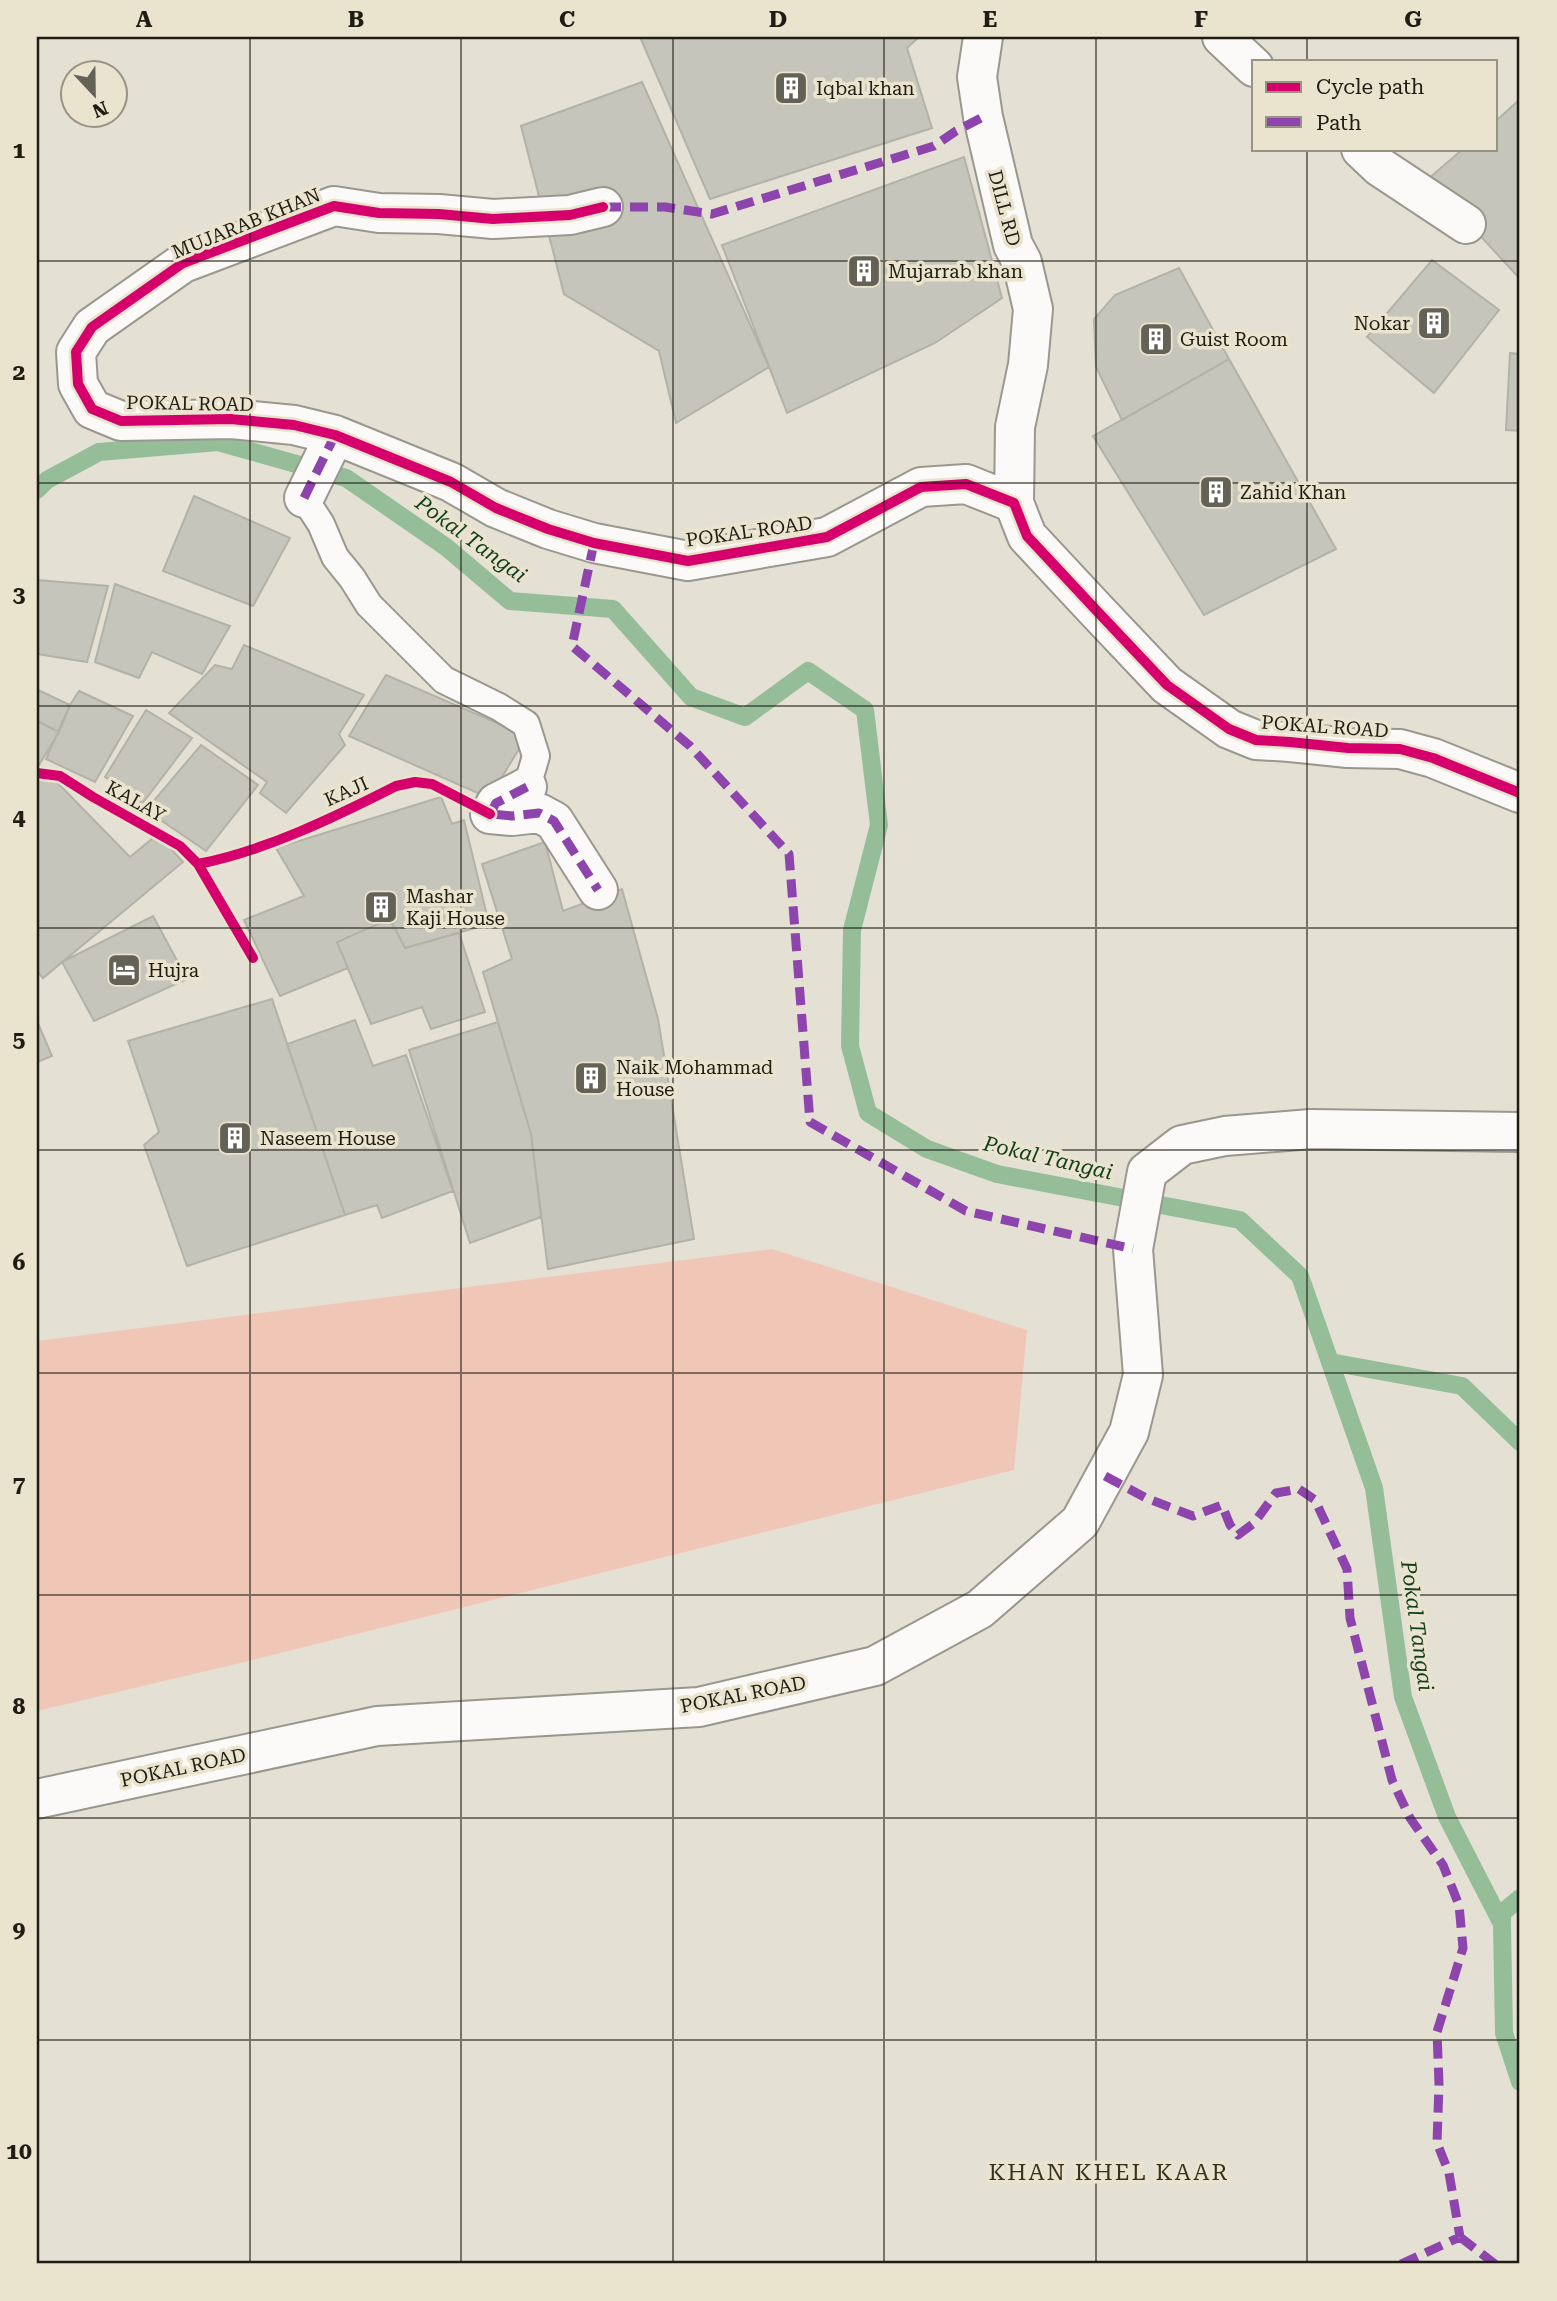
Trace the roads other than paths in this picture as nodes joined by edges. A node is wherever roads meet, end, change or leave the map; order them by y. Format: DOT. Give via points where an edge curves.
graph roads {
  1 [pos="983,37"];
  2 [pos="1222,37"];
  3 [pos="1252,65"];
  4 [pos="1362,150"];
  5 [pos="603,207"];
  6 [pos="1466,224"];
  7 [pos="92,409"];
  8 [pos="335,435"];
  9 [pos="304,498"];
  10 [pos="1014,503"];
  11 [pos="527,787"];
  12 [pos="1520,793"];
  13 [pos="598,890"];
  14 [pos="1520,1132"];
  15 [pos="37,1799"];
  1 -- 10 [label="street, DILL RD" via="977,77 983,117 1033,309 1015,428"];
  2 -- 3 [label="street"];
  4 -- 6 [label="street"];
  5 -- 7 [label="street, MUJARAB KHAN" via="570,215 493,219 379,214 334,206 183,263 92,327 76,352 78,384"];
  7 -- 8 [label="street, POKAL ROAD" via="121,421 231,419 294,425"];
  8 -- 9 [label="street"];
  8 -- 10 [label="street, POKAL ROAD" via="451,482 496,508 548,529 688,561 827,537 920,486 966,484"];
  9 -- 11 [label="lane" via="335,557 369,605 444,680 526,724 536,756"];
  10 -- 12 [label="street, POKAL ROAD" via="1027,536 1105,620 1167,685 1229,729 1256,740 1401,749"];
  11 -- 13 [label="street" via="496,803 490,814 539,813 554,821"];
  14 -- 15 [label="street, POKAL ROAD" via="1311,1129 1224,1136 1182,1145 1147,1172 1133,1248 1143,1374 1129,1432 1080,1521 980,1609 875,1666 699,1707 377,1726"];
}
